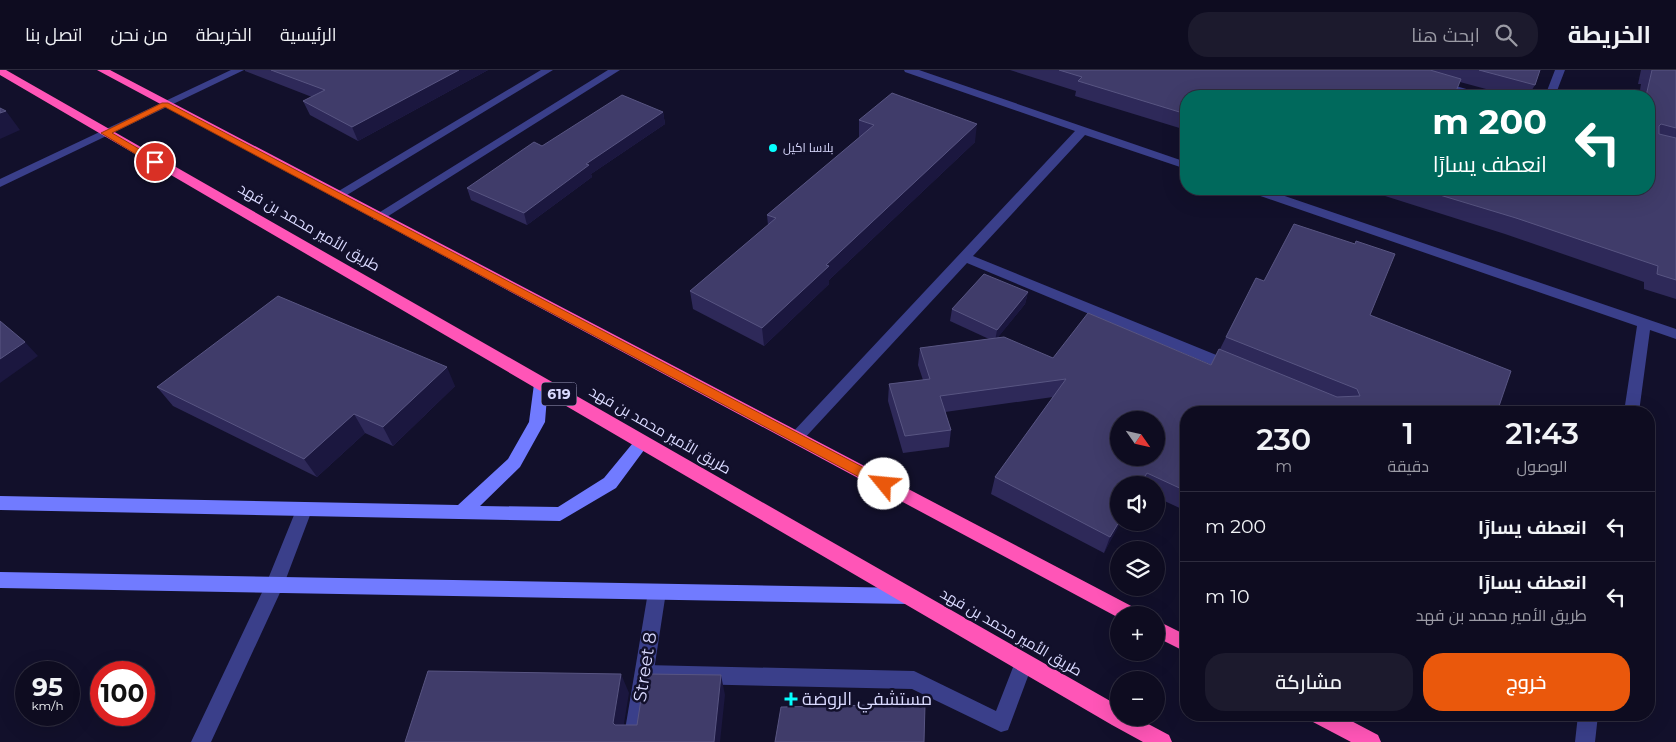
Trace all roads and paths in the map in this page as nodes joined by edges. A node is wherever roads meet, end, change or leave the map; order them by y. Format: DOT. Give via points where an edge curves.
graph roads {
  1 [pos="102,70"];
  2 [pos="239,70"];
  3 [pos="548,70"];
  4 [pos="615,70"];
  5 [pos="909,70"];
  6 [pos="1560,70"];
  7 [pos="0,71"];
  8 [pos="1424,80"];
  9 [pos="1459,90"];
  10 [pos="1552,90"];
  11 [pos="165,104"];
  12 [pos="1083,130"];
  13 [pos="105,133"];
  14 [pos="1180,164"];
  15 [pos="0,183"];
  16 [pos="338,195"];
  17 [pos="1271,195"];
  18 [pos="378,216"];
  19 [pos="964,257"];
  20 [pos="1644,323"];
  21 [pos="1676,334"];
  22 [pos="1240,371"];
  23 [pos="541,384"];
  24 [pos="1632,406"];
  25 [pos="796,438"];
  26 [pos="642,442"];
  27 [pos="0,503"];
  28 [pos="304,510"];
  29 [pos="462,512"];
  30 [pos="0,580"];
  31 [pos="275,584"];
  32 [pos="657,592"];
  33 [pos="909,596"];
  34 [pos="1114,606"];
  35 [pos="1165,633"];
  36 [pos="1180,641"];
  37 [pos="1024,663"];
  38 [pos="645,674"];
  39 [pos="1110,712"];
  40 [pos="1331,721"];
  41 [pos="1587,721"];
  42 [pos="1134,726"];
  43 [pos="201,742"];
  44 [pos="633,742"];
  45 [pos="1162,742"];
  46 [pos="1371,742"];
  47 [pos="1585,742"];
  1 -- 11 [label="highway"];
  2 -- 11 [label="street"];
  3 -- 16 [label="street"];
  4 -- 18 [label="street"];
  5 -- 12 [label="street"];
  6 -- 10 [label="street"];
  7 -- 13 [label="highway, طريق الأمير محمد بن فهد / 619"];
  8 -- 9 [label="street"];
  11 -- 13 [label="street"];
  11 -- 16 [label="highway"];
  12 -- 14 [label="street"];
  12 -- 19 [label="street"];
  13 -- 15 [label="street"];
  13 -- 23 [label="highway, طريق الأمير محمد بن فهد / 619"];
  16 -- 18 [label="highway"];
  17 -- 20 [label="street"];
  18 -- 25 [label="highway"];
  19 -- 22 [label="street"];
  19 -- 25 [label="street"];
  20 -- 21 [label="street"];
  20 -- 24 [label="street"];
  23 -- 26 [label="highway, طريق الأمير محمد بن فهد / 619"];
  23 -- 29 [label="street" via="537,422 514,463"];
  25 -- 34 [label="highway"];
  26 -- 29 [label="street" via="610,484 560,514"];
  26 -- 33 [label="highway, طريق الأمير محمد بن فهد / 619"];
  27 -- 28 [label="street"];
  28 -- 29 [label="street"];
  28 -- 31 [label="street"];
  30 -- 31 [label="street"];
  31 -- 32 [label="street"];
  31 -- 43 [label="street"];
  32 -- 33 [label="street"];
  32 -- 38 [label="street, Street 8"];
  33 -- 37 [label="highway, طريق الأمير محمد بن فهد / 619"];
  35 -- 36 [label="highway"];
  37 -- 38 [label="street" via="1001,723 914,680"];
  37 -- 39 [label="highway, طريق الأمير محمد بن فهد / 619"];
  38 -- 44 [label="street, Street 8"];
  40 -- 46 [label="highway"];
  41 -- 47 [label="street"];
  42 -- 45 [label="highway, طريق الأمير محمد بن فهد / 619"];
}
